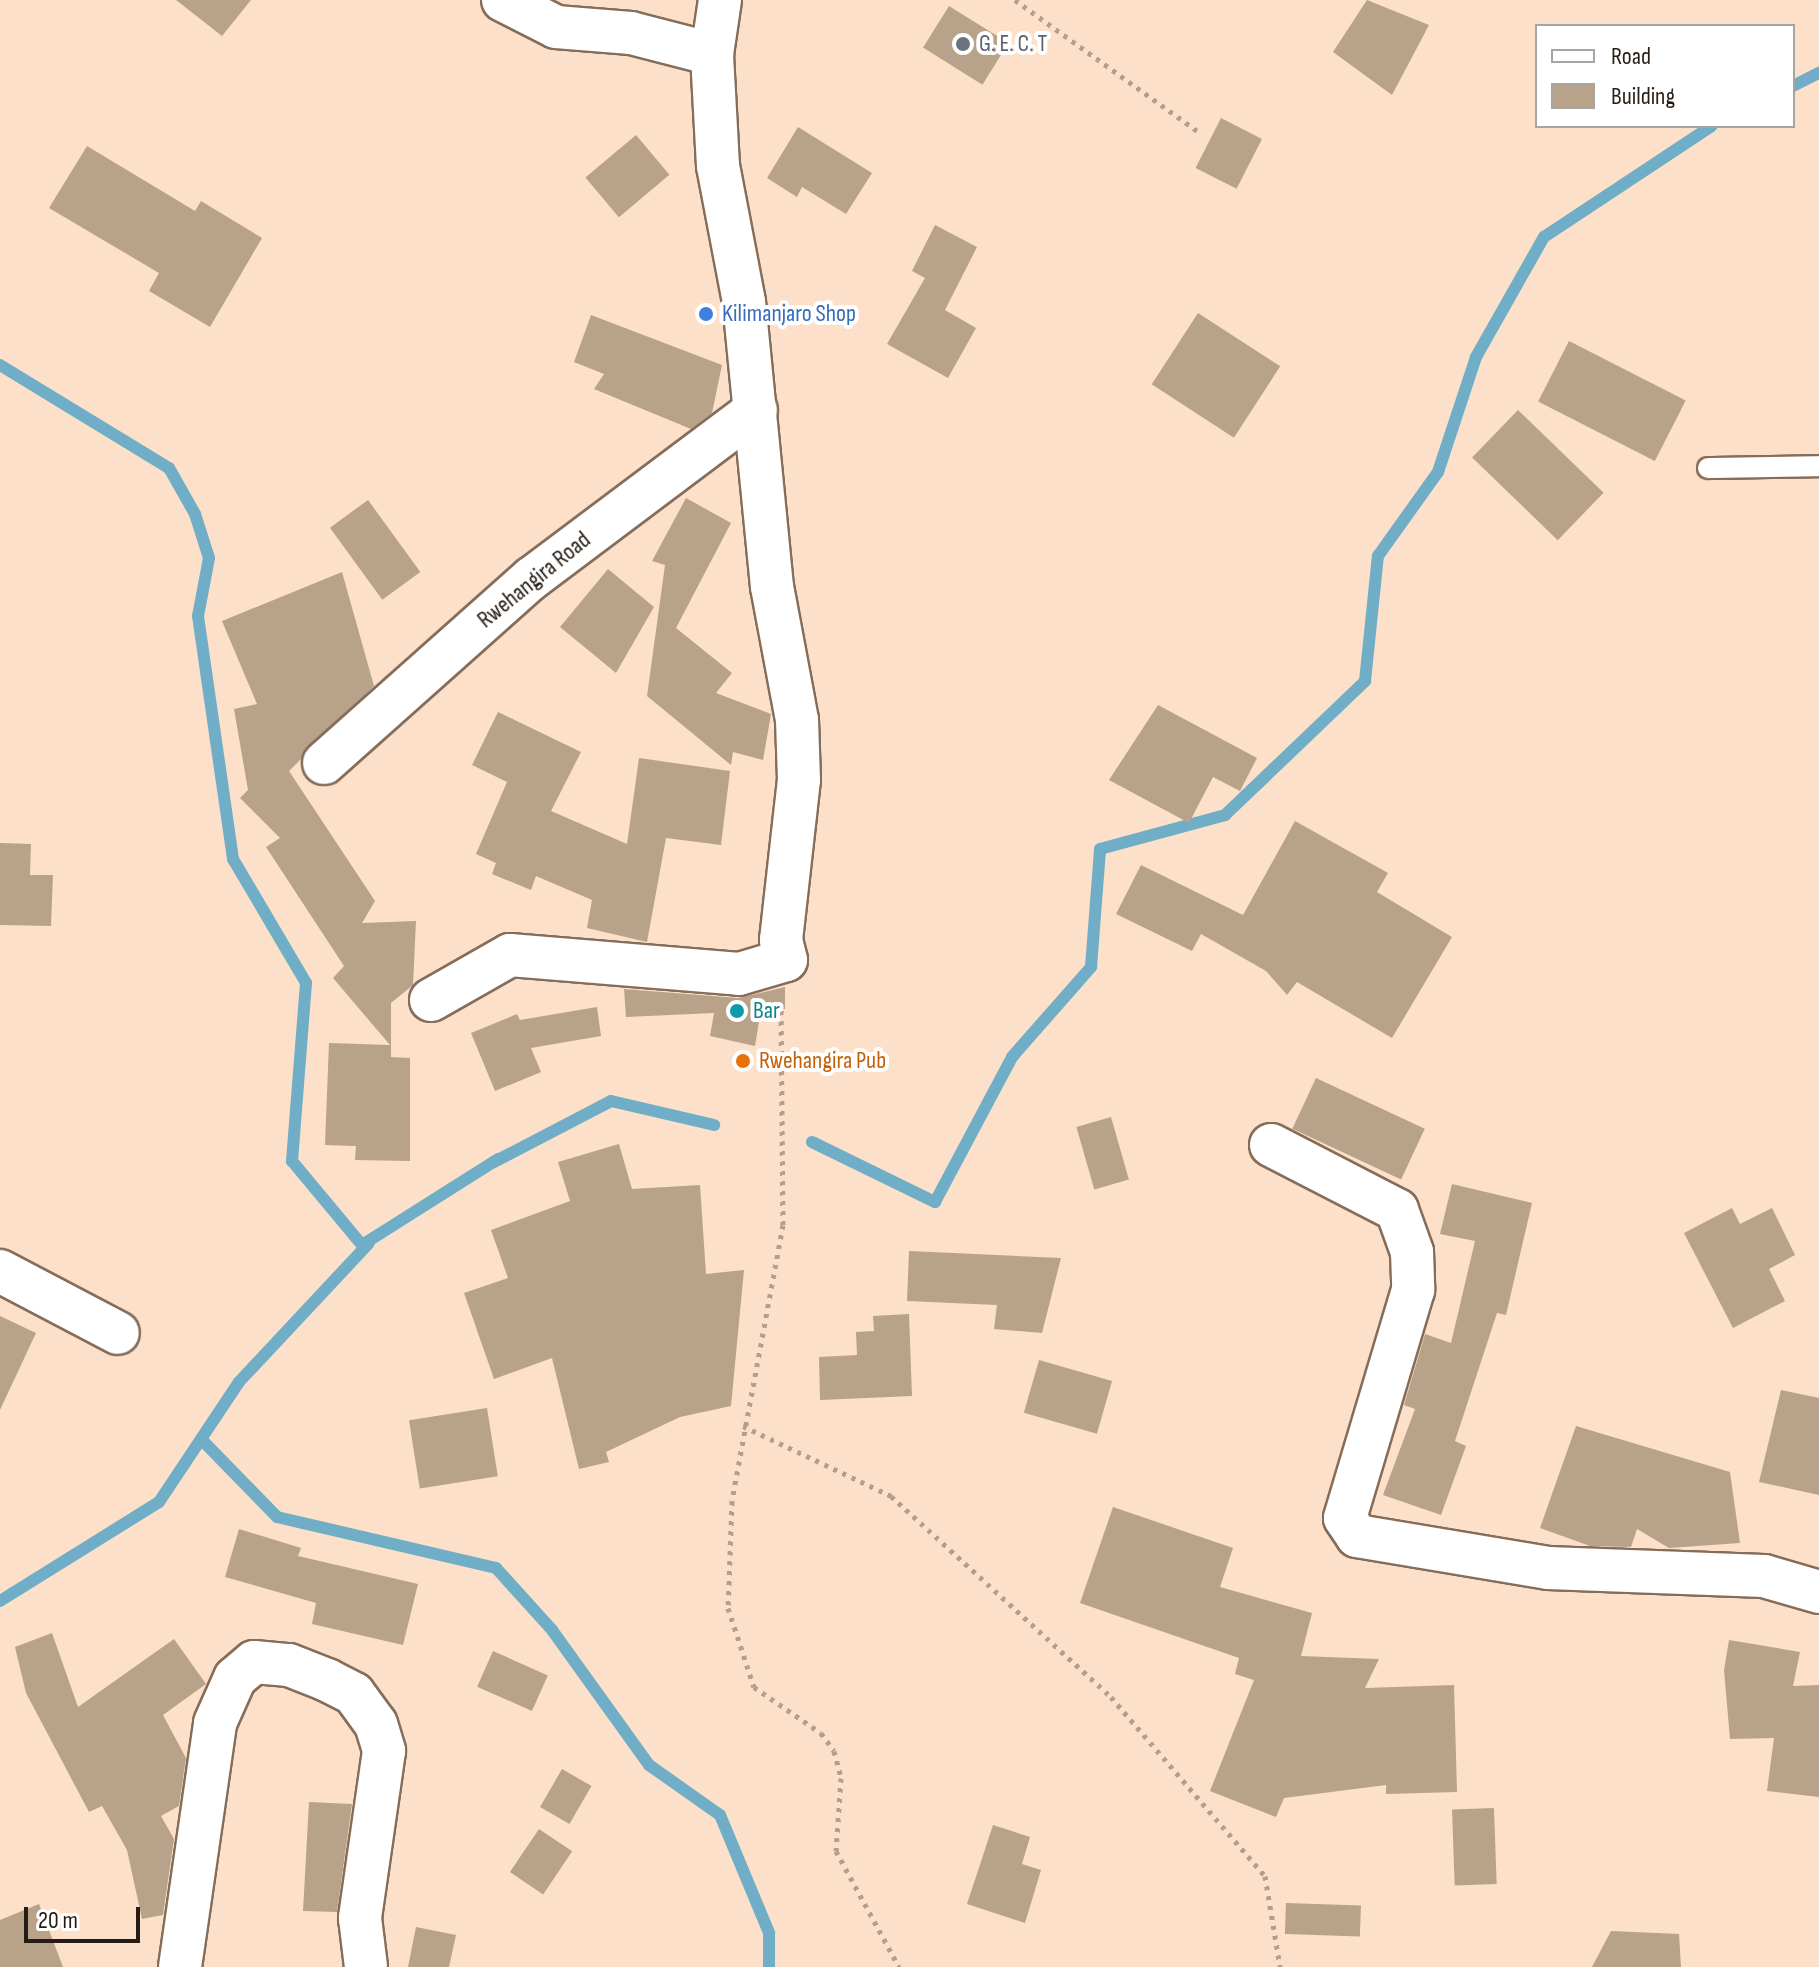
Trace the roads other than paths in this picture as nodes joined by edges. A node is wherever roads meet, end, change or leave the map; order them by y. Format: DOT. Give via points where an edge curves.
graph roads {
  1 [pos="503,0"];
  2 [pos="720,0"];
  3 [pos="712,54"];
  4 [pos="756,410"];
  5 [pos="1819,466"];
  6 [pos="1708,468"];
  7 [pos="324,763"];
  8 [pos="431,1000"];
  9 [pos="1271,1145"];
  10 [pos="0,1271"];
  11 [pos="118,1333"];
  12 [pos="1819,1592"];
  13 [pos="180,1967"];
  14 [pos="366,1967"];
  1 -- 3 [label="street" via="556,27 631,33"];
  2 -- 3 [label="street"];
  3 -- 4 [label="street" via="718,166"];
  4 -- 7 [label="street, Rwehangira Road" via="532,578"];
  4 -- 8 [label="street" via="772,587 797,720 799,780 781,940 786,960 739,974 510,955"];
  5 -- 6 [label="lane"];
  9 -- 12 [label="street" via="1397,1210 1412,1252 1413,1290 1345,1518 1357,1536 1548,1568 1764,1576"];
  10 -- 11 [label="street"];
  13 -- 14 [label="street" via="215,1723 235,1678 254,1662 289,1665 327,1680 354,1694 376,1724 384,1751 360,1918"];
}
